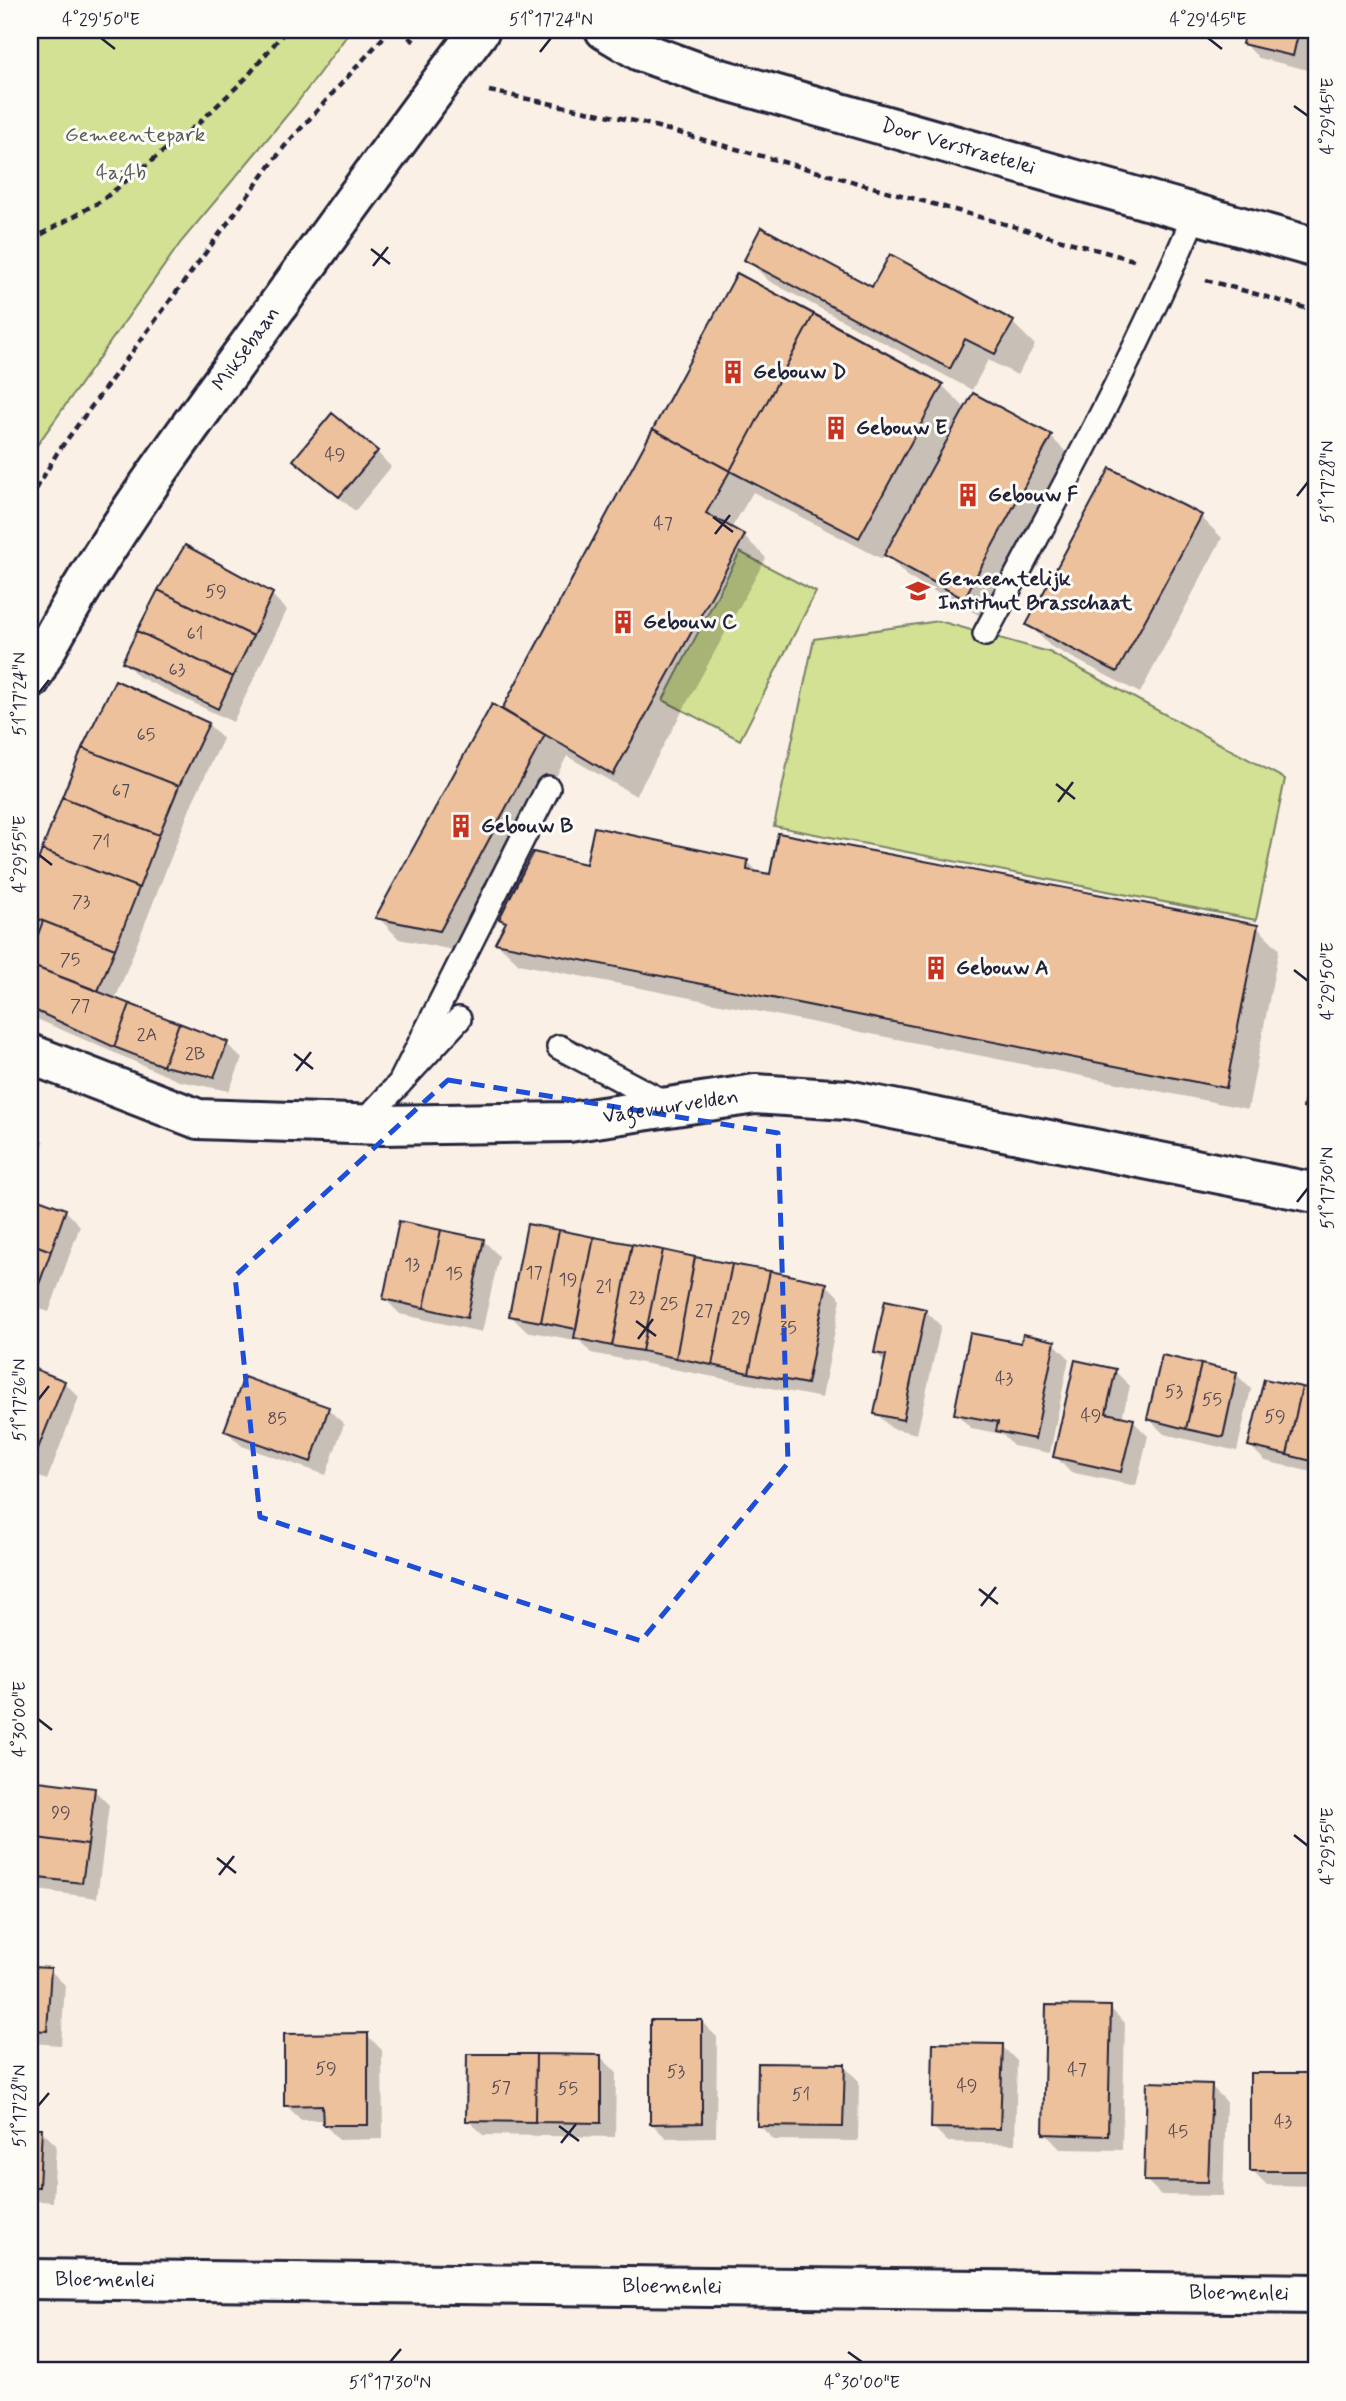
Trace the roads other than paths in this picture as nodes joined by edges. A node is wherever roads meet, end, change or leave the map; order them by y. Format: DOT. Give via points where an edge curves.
graph roads {
  1 [pos="480,30"];
  2 [pos="605,30"];
  3 [pos="1195,214"];
  4 [pos="1316,248"];
  5 [pos="985,634"];
  6 [pos="30,680"];
  7 [pos="548,788"];
  8 [pos="459,1019"];
  9 [pos="559,1047"];
  10 [pos="30,1054"];
  11 [pos="400,1083"];
  12 [pos="671,1106"];
  13 [pos="362,1124"];
  14 [pos="1316,1193"];
  15 [pos="30,2279"];
  16 [pos="1316,2294"];
  1 -- 6 [label="street, Miksebaan" via="102,552"];
  2 -- 3 [label="street, Door Verstraetelei" via="640,51 702,74"];
  3 -- 4 [label="street, Door Verstraetelei"];
  3 -- 5 [label="lane" via="1114,391"];
  7 -- 11 [label="lane"];
  8 -- 11 [label="lane"];
  9 -- 12 [label="lane"];
  10 -- 13 [label="street, Vagevuurvelden" via="198,1119"];
  11 -- 13 [label="lane"];
  12 -- 13 [label="street, Vagevuurvelden" via="569,1122"];
  12 -- 14 [label="street, Vagevuurvelden" via="755,1094 847,1100"];
  15 -- 16 [label="street, Bloemenlei"];
}
